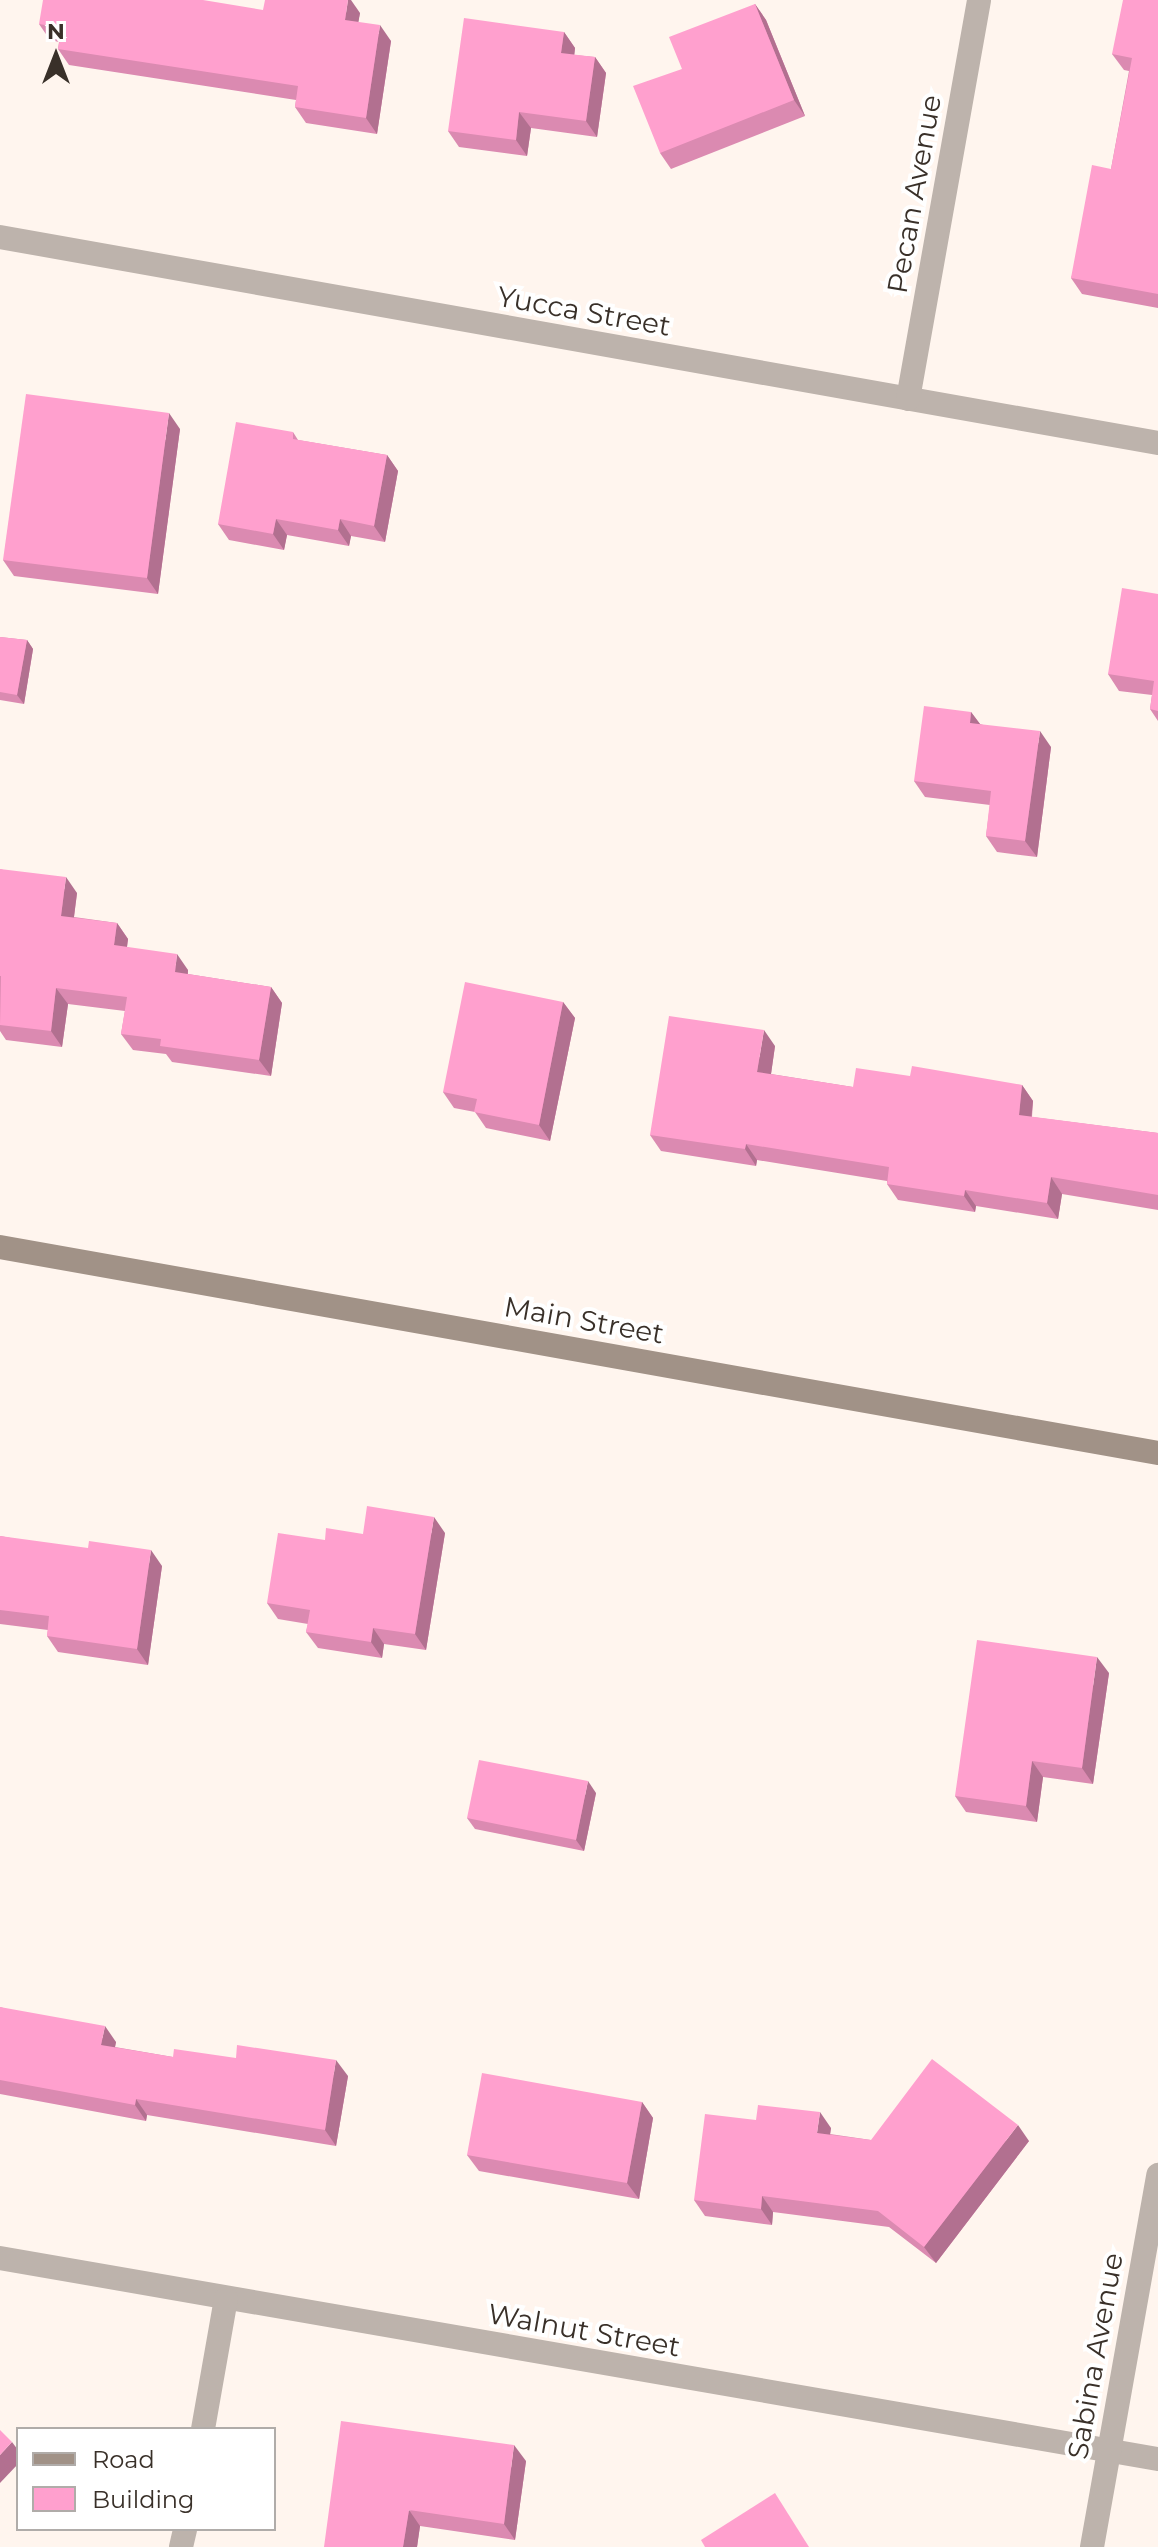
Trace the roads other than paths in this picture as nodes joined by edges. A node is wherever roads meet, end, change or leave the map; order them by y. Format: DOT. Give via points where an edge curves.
graph roads {
  1 [pos="979,0"];
  2 [pos="0,237"];
  3 [pos="908,399"];
  4 [pos="1158,443"];
  5 [pos="0,1247"];
  6 [pos="1158,1453"];
  7 [pos="1158,2175"];
  8 [pos="0,2258"];
  9 [pos="226,2299"];
  10 [pos="203,2427"];
  11 [pos="1109,2450"];
  12 [pos="1158,2459"];
  13 [pos="1092,2547"];
  1 -- 3 [label="street, Pecan Avenue"];
  2 -- 3 [label="street, Yucca Street"];
  3 -- 4 [label="street, Yucca Street"];
  5 -- 6 [label="main road, Main Street"];
  7 -- 11 [label="street, Sabina Avenue"];
  8 -- 9 [label="street, Walnut Street"];
  9 -- 10 [label="street"];
  9 -- 11 [label="street, Walnut Street"];
  11 -- 12 [label="street, Walnut Street"];
  11 -- 13 [label="street, Sabina Avenue"];
}
